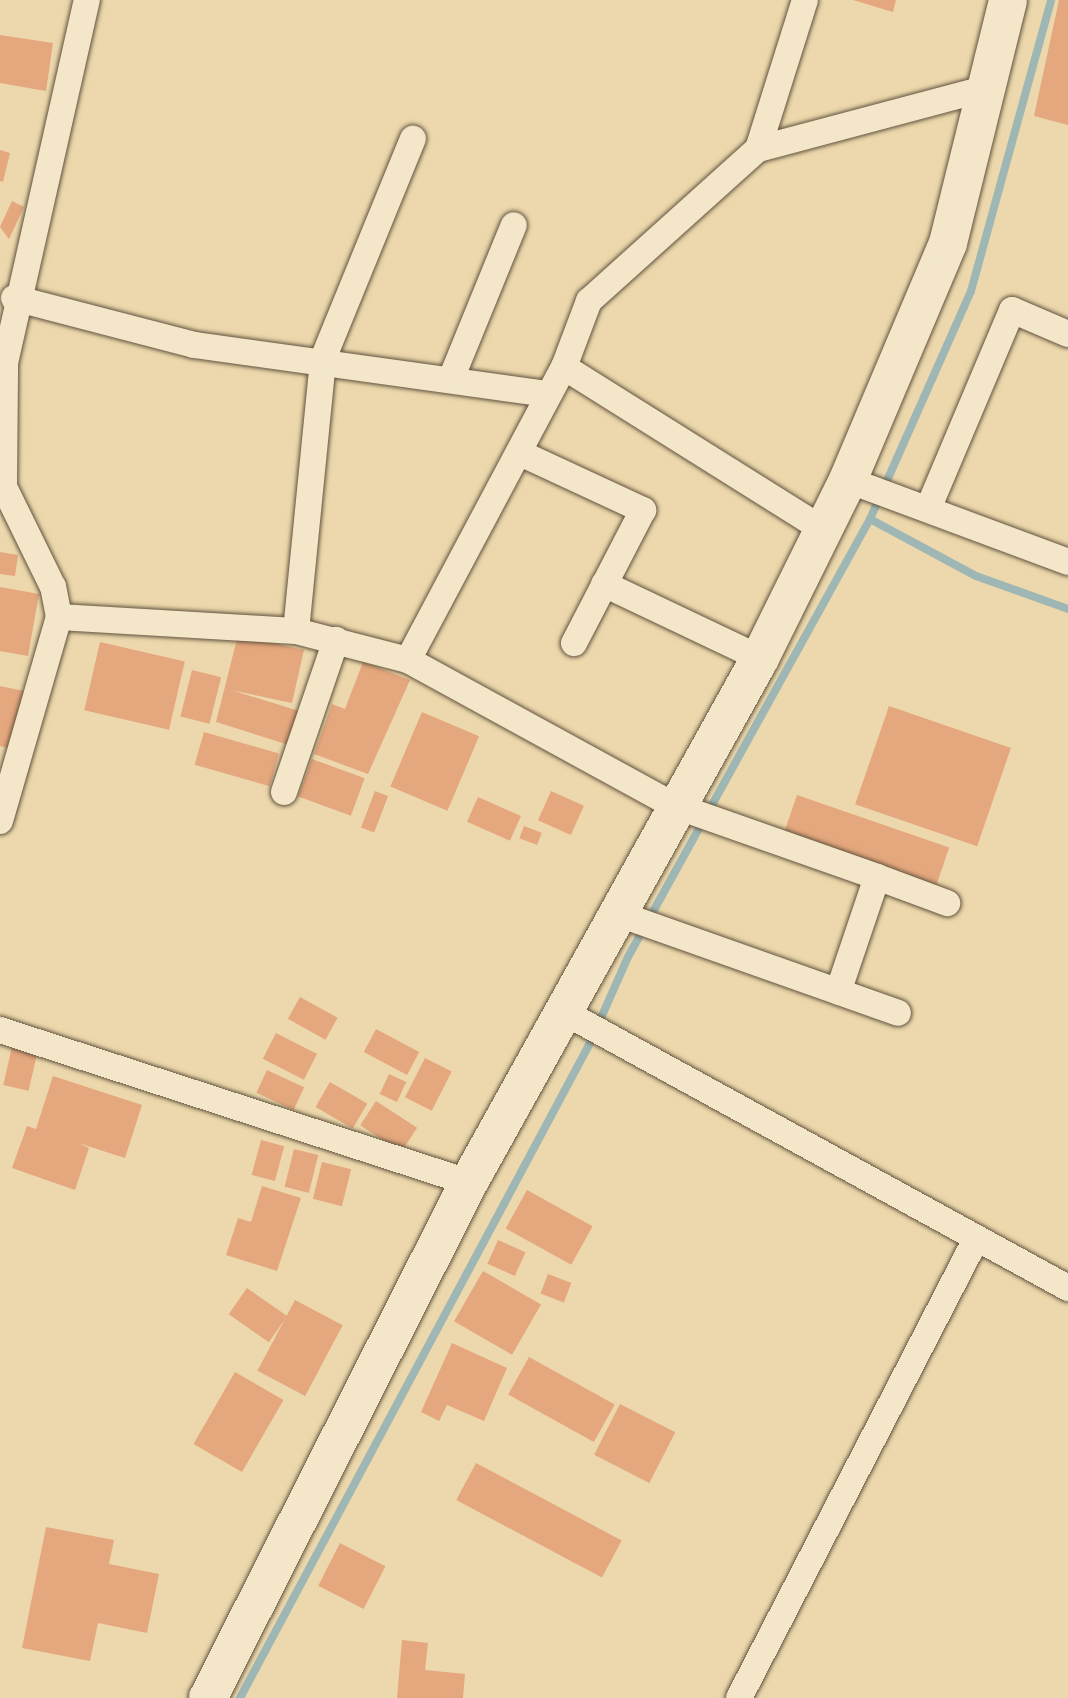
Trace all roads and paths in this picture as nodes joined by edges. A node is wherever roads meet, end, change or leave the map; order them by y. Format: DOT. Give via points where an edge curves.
graph roads {
  1 [pos="87,0"];
  2 [pos="805,0"];
  3 [pos="1008,0"];
  4 [pos="988,88"];
  5 [pos="413,139"];
  6 [pos="758,149"];
  7 [pos="514,225"];
  8 [pos="14,298"];
  9 [pos="1068,334"];
  10 [pos="323,359"];
  11 [pos="564,367"];
  12 [pos="451,379"];
  13 [pos="548,394"];
  14 [pos="1,438"];
  15 [pos="520,453"];
  16 [pos="848,480"];
  17 [pos="928,509"];
  18 [pos="821,528"];
  19 [pos="1068,562"];
  20 [pos="604,584"];
  21 [pos="59,617"];
  22 [pos="296,631"];
  23 [pos="336,640"];
  24 [pos="574,643"];
  25 [pos="760,658"];
  26 [pos="408,660"];
  27 [pos="284,792"];
  28 [pos="673,805"];
  29 [pos="0,821"];
  30 [pos="877,877"];
  31 [pos="947,903"];
  32 [pos="616,913"];
  33 [pos="838,992"];
  34 [pos="564,1012"];
  35 [pos="898,1013"];
  36 [pos="0,1030"];
  37 [pos="469,1182"];
  38 [pos="976,1239"];
  39 [pos="1068,1288"];
  40 [pos="208,1698"];
  41 [pos="739,1698"];
  1 -- 8 [label="street"];
  2 -- 6 [label="street"];
  3 -- 4 [label="street"];
  4 -- 6 [label="street"];
  4 -- 16 [label="street" via="948,243"];
  5 -- 10 [label="street"];
  6 -- 11 [label="street" via="589,301"];
  7 -- 12 [label="street"];
  8 -- 10 [label="street" via="194,345"];
  8 -- 14 [label="street"];
  9 -- 17 [label="street" via="1012,310"];
  10 -- 12 [label="street"];
  10 -- 22 [label="street"];
  11 -- 13 [label="street"];
  11 -- 18 [label="street"];
  12 -- 13 [label="street"];
  13 -- 15 [label="street"];
  14 -- 21 [label="street" via="4,487 53,587"];
  15 -- 20 [label="street" via="643,510"];
  15 -- 26 [label="street"];
  16 -- 17 [label="street"];
  16 -- 18 [label="street"];
  17 -- 19 [label="street"];
  18 -- 25 [label="street"];
  20 -- 24 [label="street"];
  20 -- 25 [label="street"];
  21 -- 22 [label="street"];
  21 -- 29 [label="street"];
  22 -- 23 [label="street"];
  23 -- 26 [label="street"];
  23 -- 27 [label="street"];
  25 -- 28 [label="street"];
  26 -- 28 [label="street"];
  28 -- 30 [label="street"];
  28 -- 32 [label="street"];
  30 -- 31 [label="street"];
  30 -- 33 [label="street"];
  32 -- 33 [label="street"];
  32 -- 34 [label="street"];
  33 -- 35 [label="street"];
  34 -- 37 [label="street"];
  34 -- 38 [label="street"];
  36 -- 37 [label="street"];
  37 -- 40 [label="street"];
  38 -- 39 [label="street"];
  38 -- 41 [label="street"];
}
